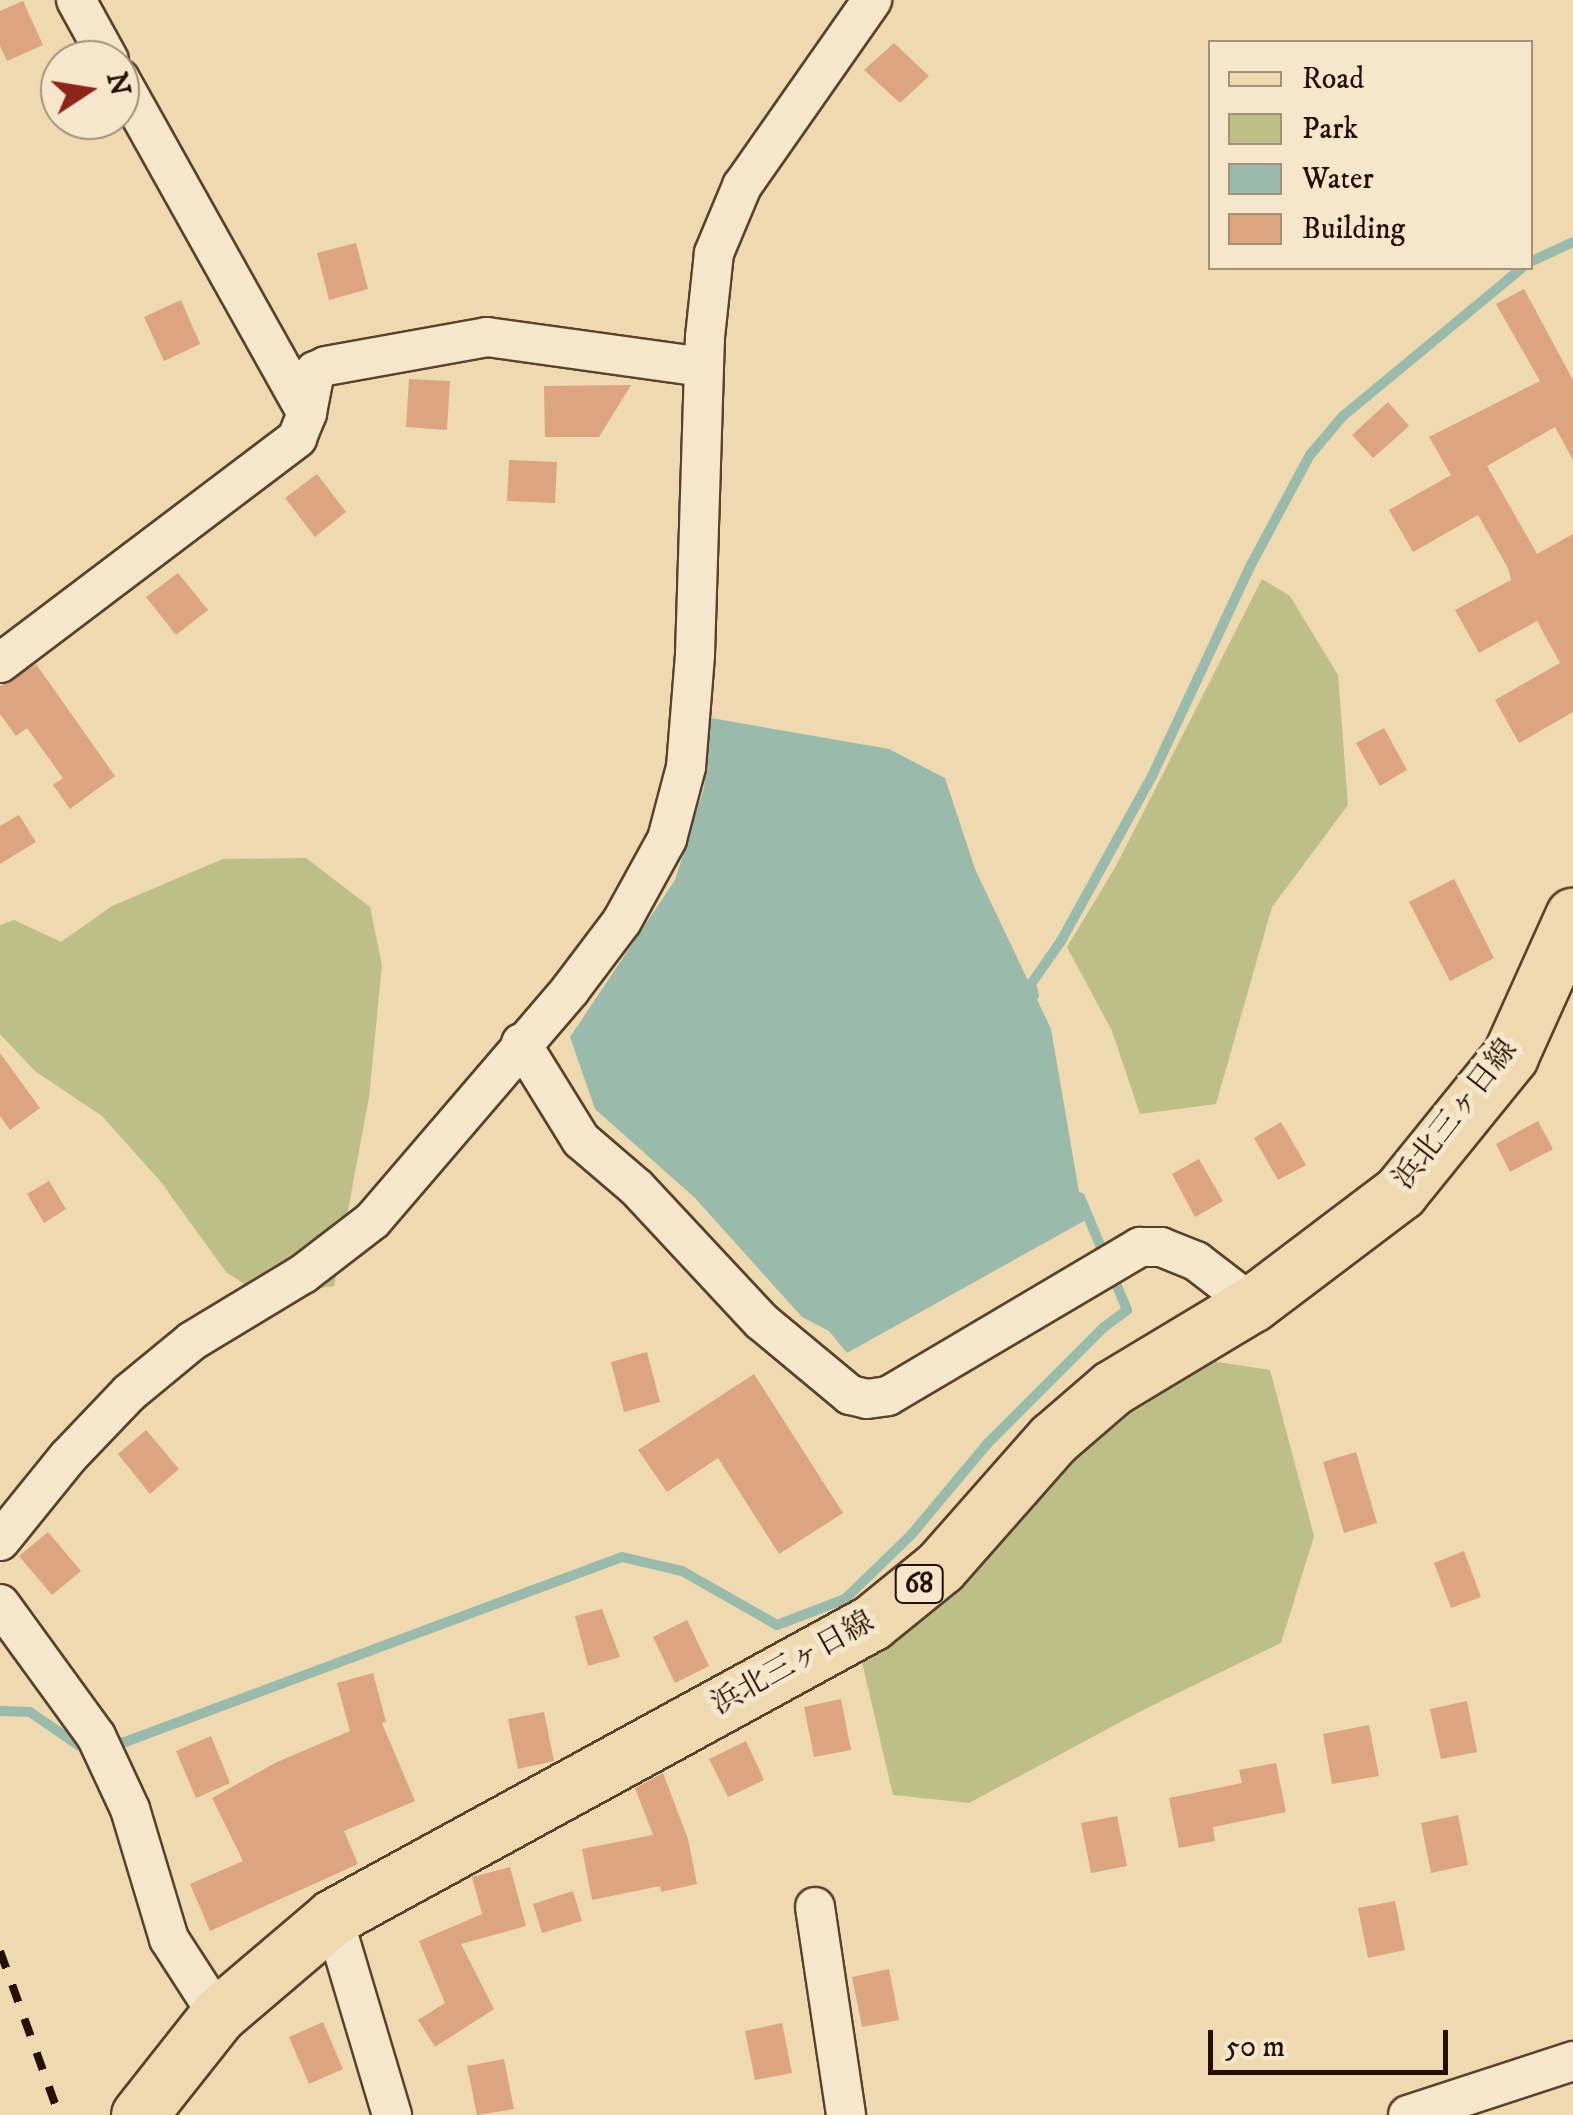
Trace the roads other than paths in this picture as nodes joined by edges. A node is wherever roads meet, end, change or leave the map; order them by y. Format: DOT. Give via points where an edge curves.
graph roads {
  1 [pos="76,0"];
  2 [pos="872,0"];
  3 [pos="98,40"];
  4 [pos="140,115"];
  5 [pos="704,367"];
  6 [pos="307,414"];
  7 [pos="0,662"];
  8 [pos="1573,916"];
  9 [pos="521,1043"];
  10 [pos="1252,1304"];
  11 [pos="0,1541"];
  12 [pos="0,1604"];
  13 [pos="815,1907"];
  14 [pos="333,1917"];
  15 [pos="218,2015"];
  16 [pos="1573,2060"];
  17 [pos="139,2115"];
  18 [pos="392,2115"];
  19 [pos="846,2115"];
  20 [pos="1408,2115"];
  1 -- 3 [label="street"];
  2 -- 5 [label="street" via="742,186 714,253"];
  4 -- 6 [label="street"];
  5 -- 6 [label="street" via="487,338 314,371"];
  5 -- 9 [label="street" via="695,654 686,767 668,839 622,920"];
  6 -- 7 [label="street" via="297,438"];
  8 -- 10 [label="main road, 浜北三ヶ日線 / 68" via="1510,1056 1400,1192"];
  9 -- 10 [label="street" via="581,1140 638,1188 761,1321 850,1395 888,1396 1140,1247 1161,1246 1196,1261"];
  9 -- 11 [label="street" via="373,1220 302,1274 192,1341 129,1392"];
  10 -- 14 [label="main road, 浜北三ヶ日線 / 68" via="1112,1388 1054,1439 940,1567 871,1623"];
  12 -- 15 [label="street" via="103,1750 130,1809 169,1940"];
  13 -- 19 [label="street"];
  14 -- 15 [label="main road, 浜北三ヶ日線 / 68"];
  14 -- 18 [label="street"];
  15 -- 17 [label="main road, 浜北三ヶ日線 / 68"];
  16 -- 20 [label="street"];
}
